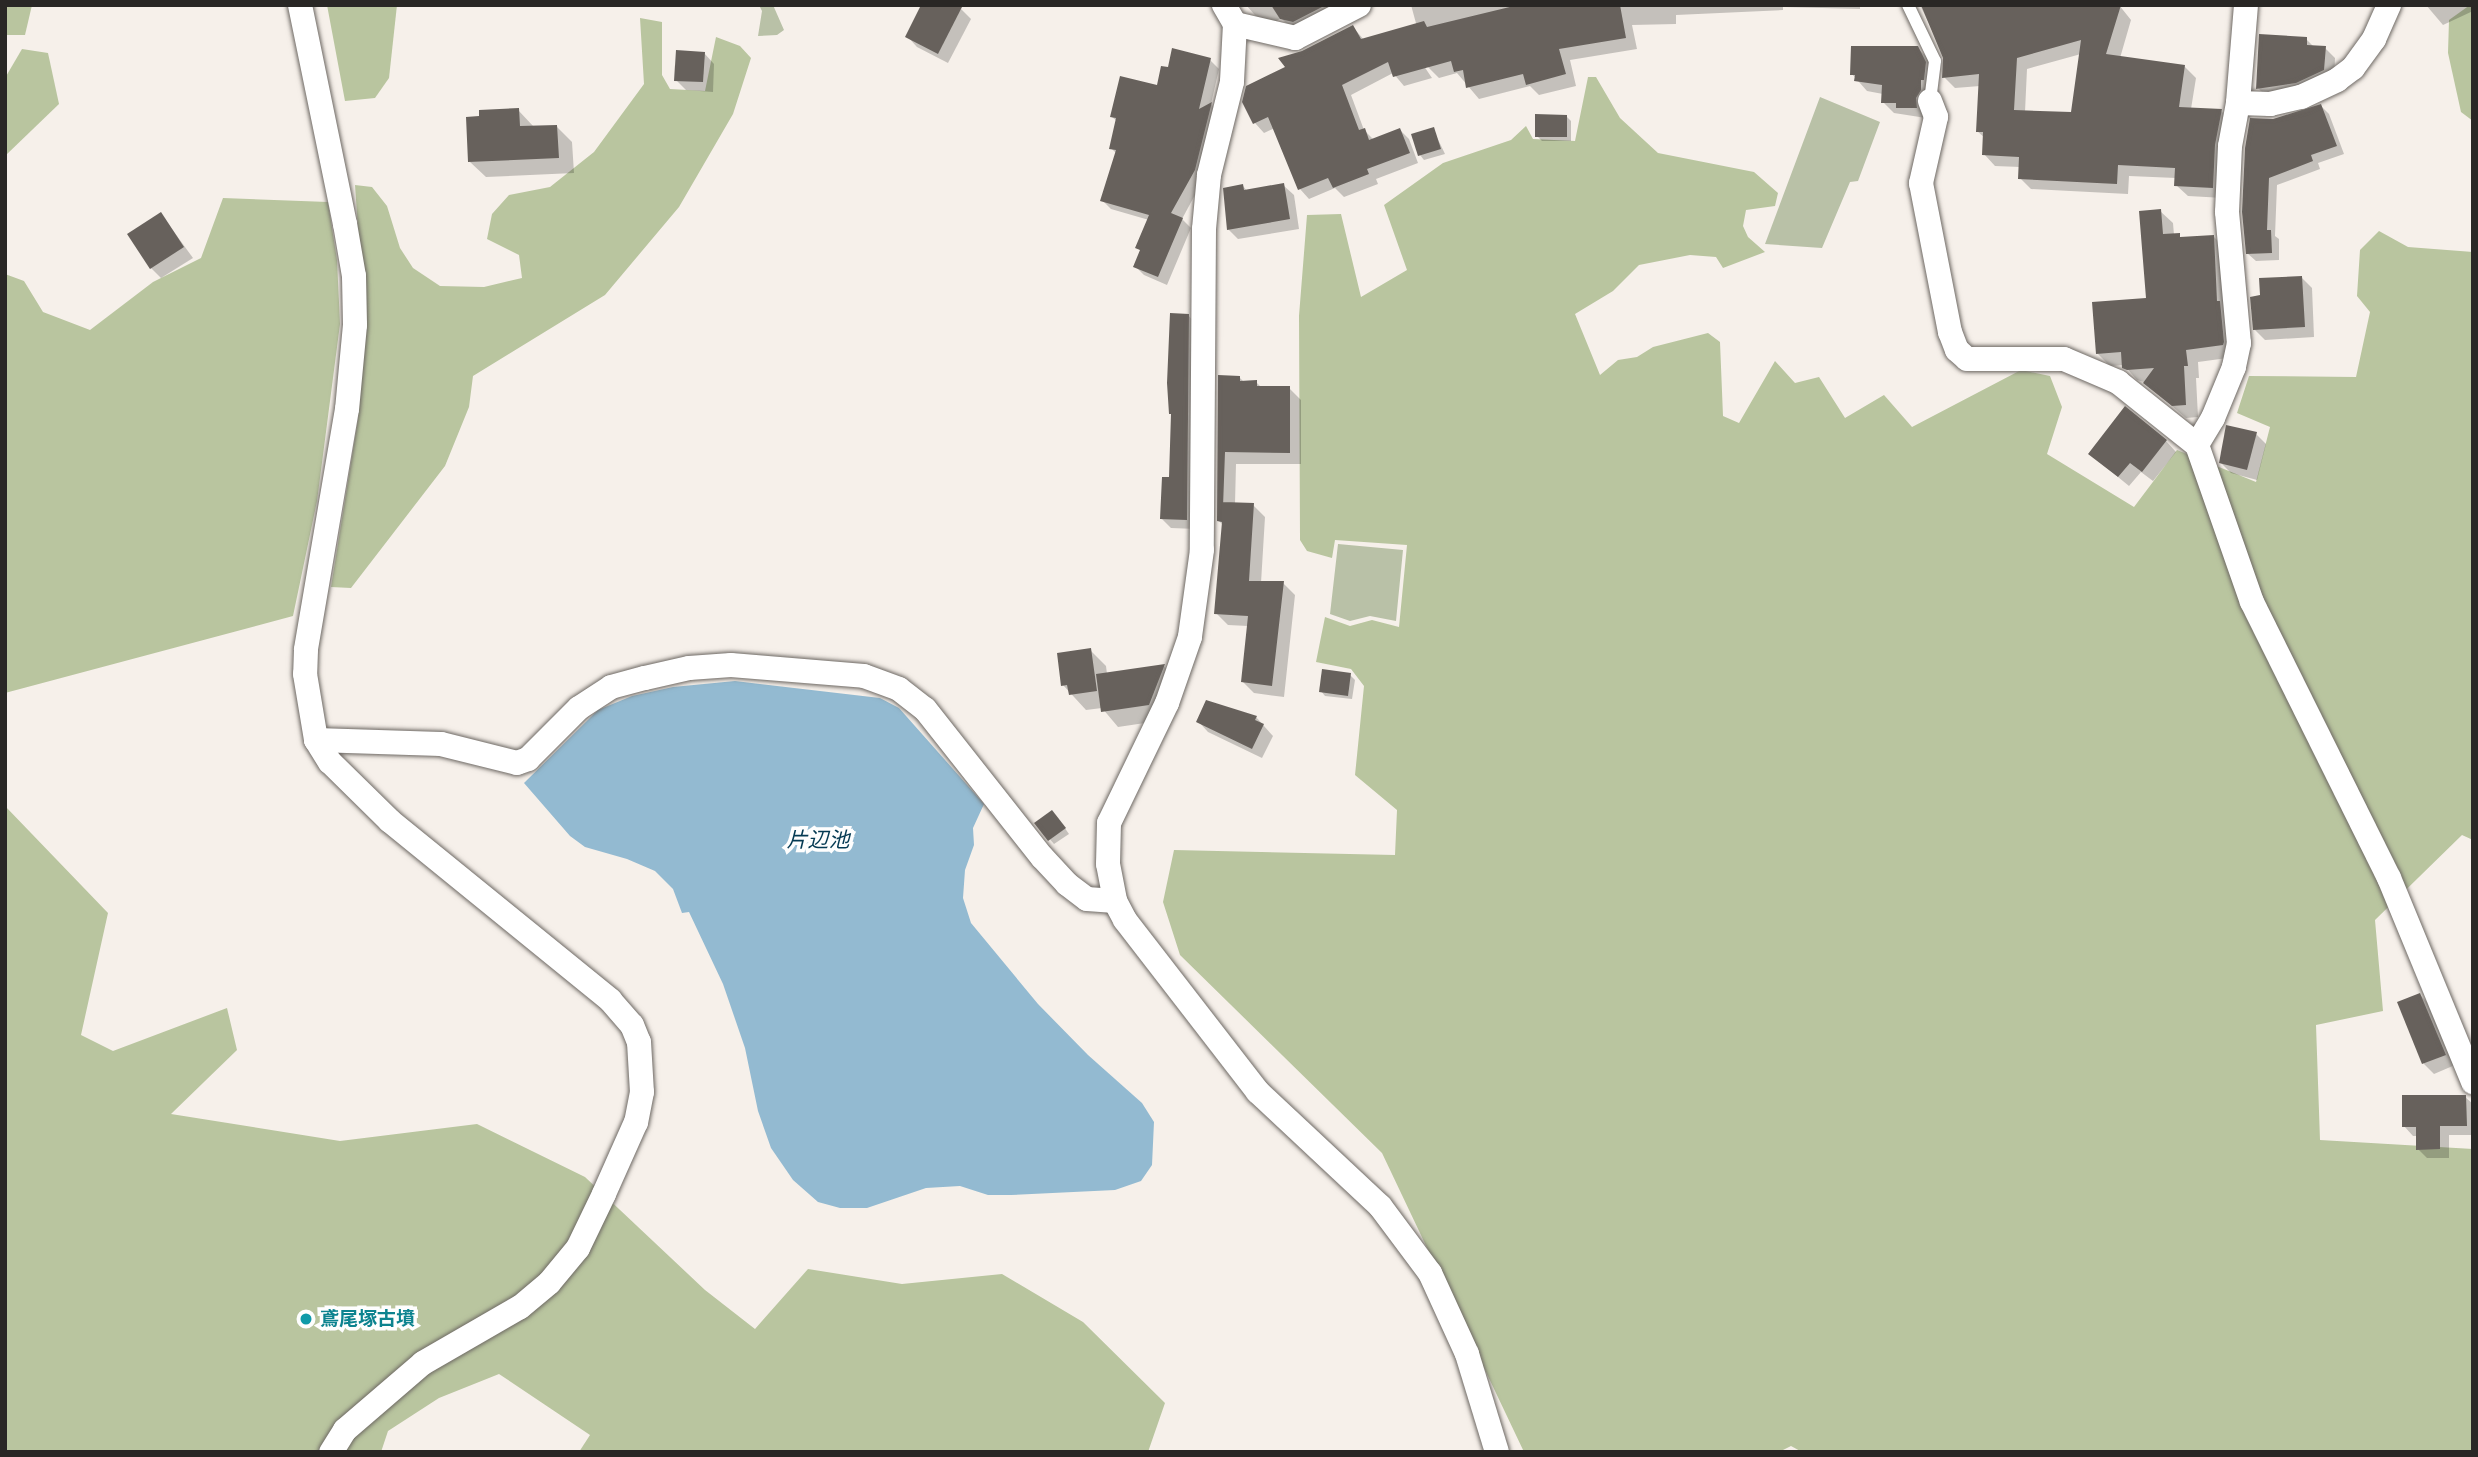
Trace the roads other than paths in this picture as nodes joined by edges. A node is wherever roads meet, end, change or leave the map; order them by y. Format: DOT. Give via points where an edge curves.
graph roads {
  1 [pos="300,5"];
  2 [pos="1359,5"];
  3 [pos="1908,5"];
  4 [pos="2246,5"];
  5 [pos="2389,5"];
  6 [pos="1230,15"];
  7 [pos="1930,102"];
  8 [pos="2238,103"];
  9 [pos="2197,445"];
  10 [pos="316,740"];
  11 [pos="1115,901"];
  12 [pos="2473,1082"];
  13 [pos="331,1452"];
  14 [pos="1497,1452"];
  1 -- 10 [label="street" via="354,276 355,325 347,410 306,650"];
  2 -- 6 [label="street" via="1295,38"];
  3 -- 7 [label="lane" via="1935,61"];
  4 -- 8 [label="street"];
  5 -- 8 [label="street" via="2374,39 2353,68 2337,80 2301,97 2270,104"];
  6 -- 11 [label="street" via="1232,82 1209,175 1205,229 1202,550 1192,624 1167,703 1110,823 1108,864"];
  7 -- 9 [label="street" via="1936,117 1921,183 1957,350 1967,359 2064,359 2118,382"];
  8 -- 9 [label="street" via="2230,146 2227,212 2239,343 2234,367"];
  9 -- 12 [label="street" via="2252,602 2389,878"];
  10 -- 11 [label="street" via="441,744 517,764 528,759 579,708 611,687 645,678 731,665 864,676 899,689 925,709 1067,884 1087,899"];
  10 -- 13 [label="street" via="330,762 390,821 610,1000 632,1025 639,1042 642,1092 636,1122 578,1248 549,1283 520,1307 423,1363 345,1430"];
  11 -- 14 [label="street" via="1258,1092 1380,1206 1430,1273 1467,1354"];
}
